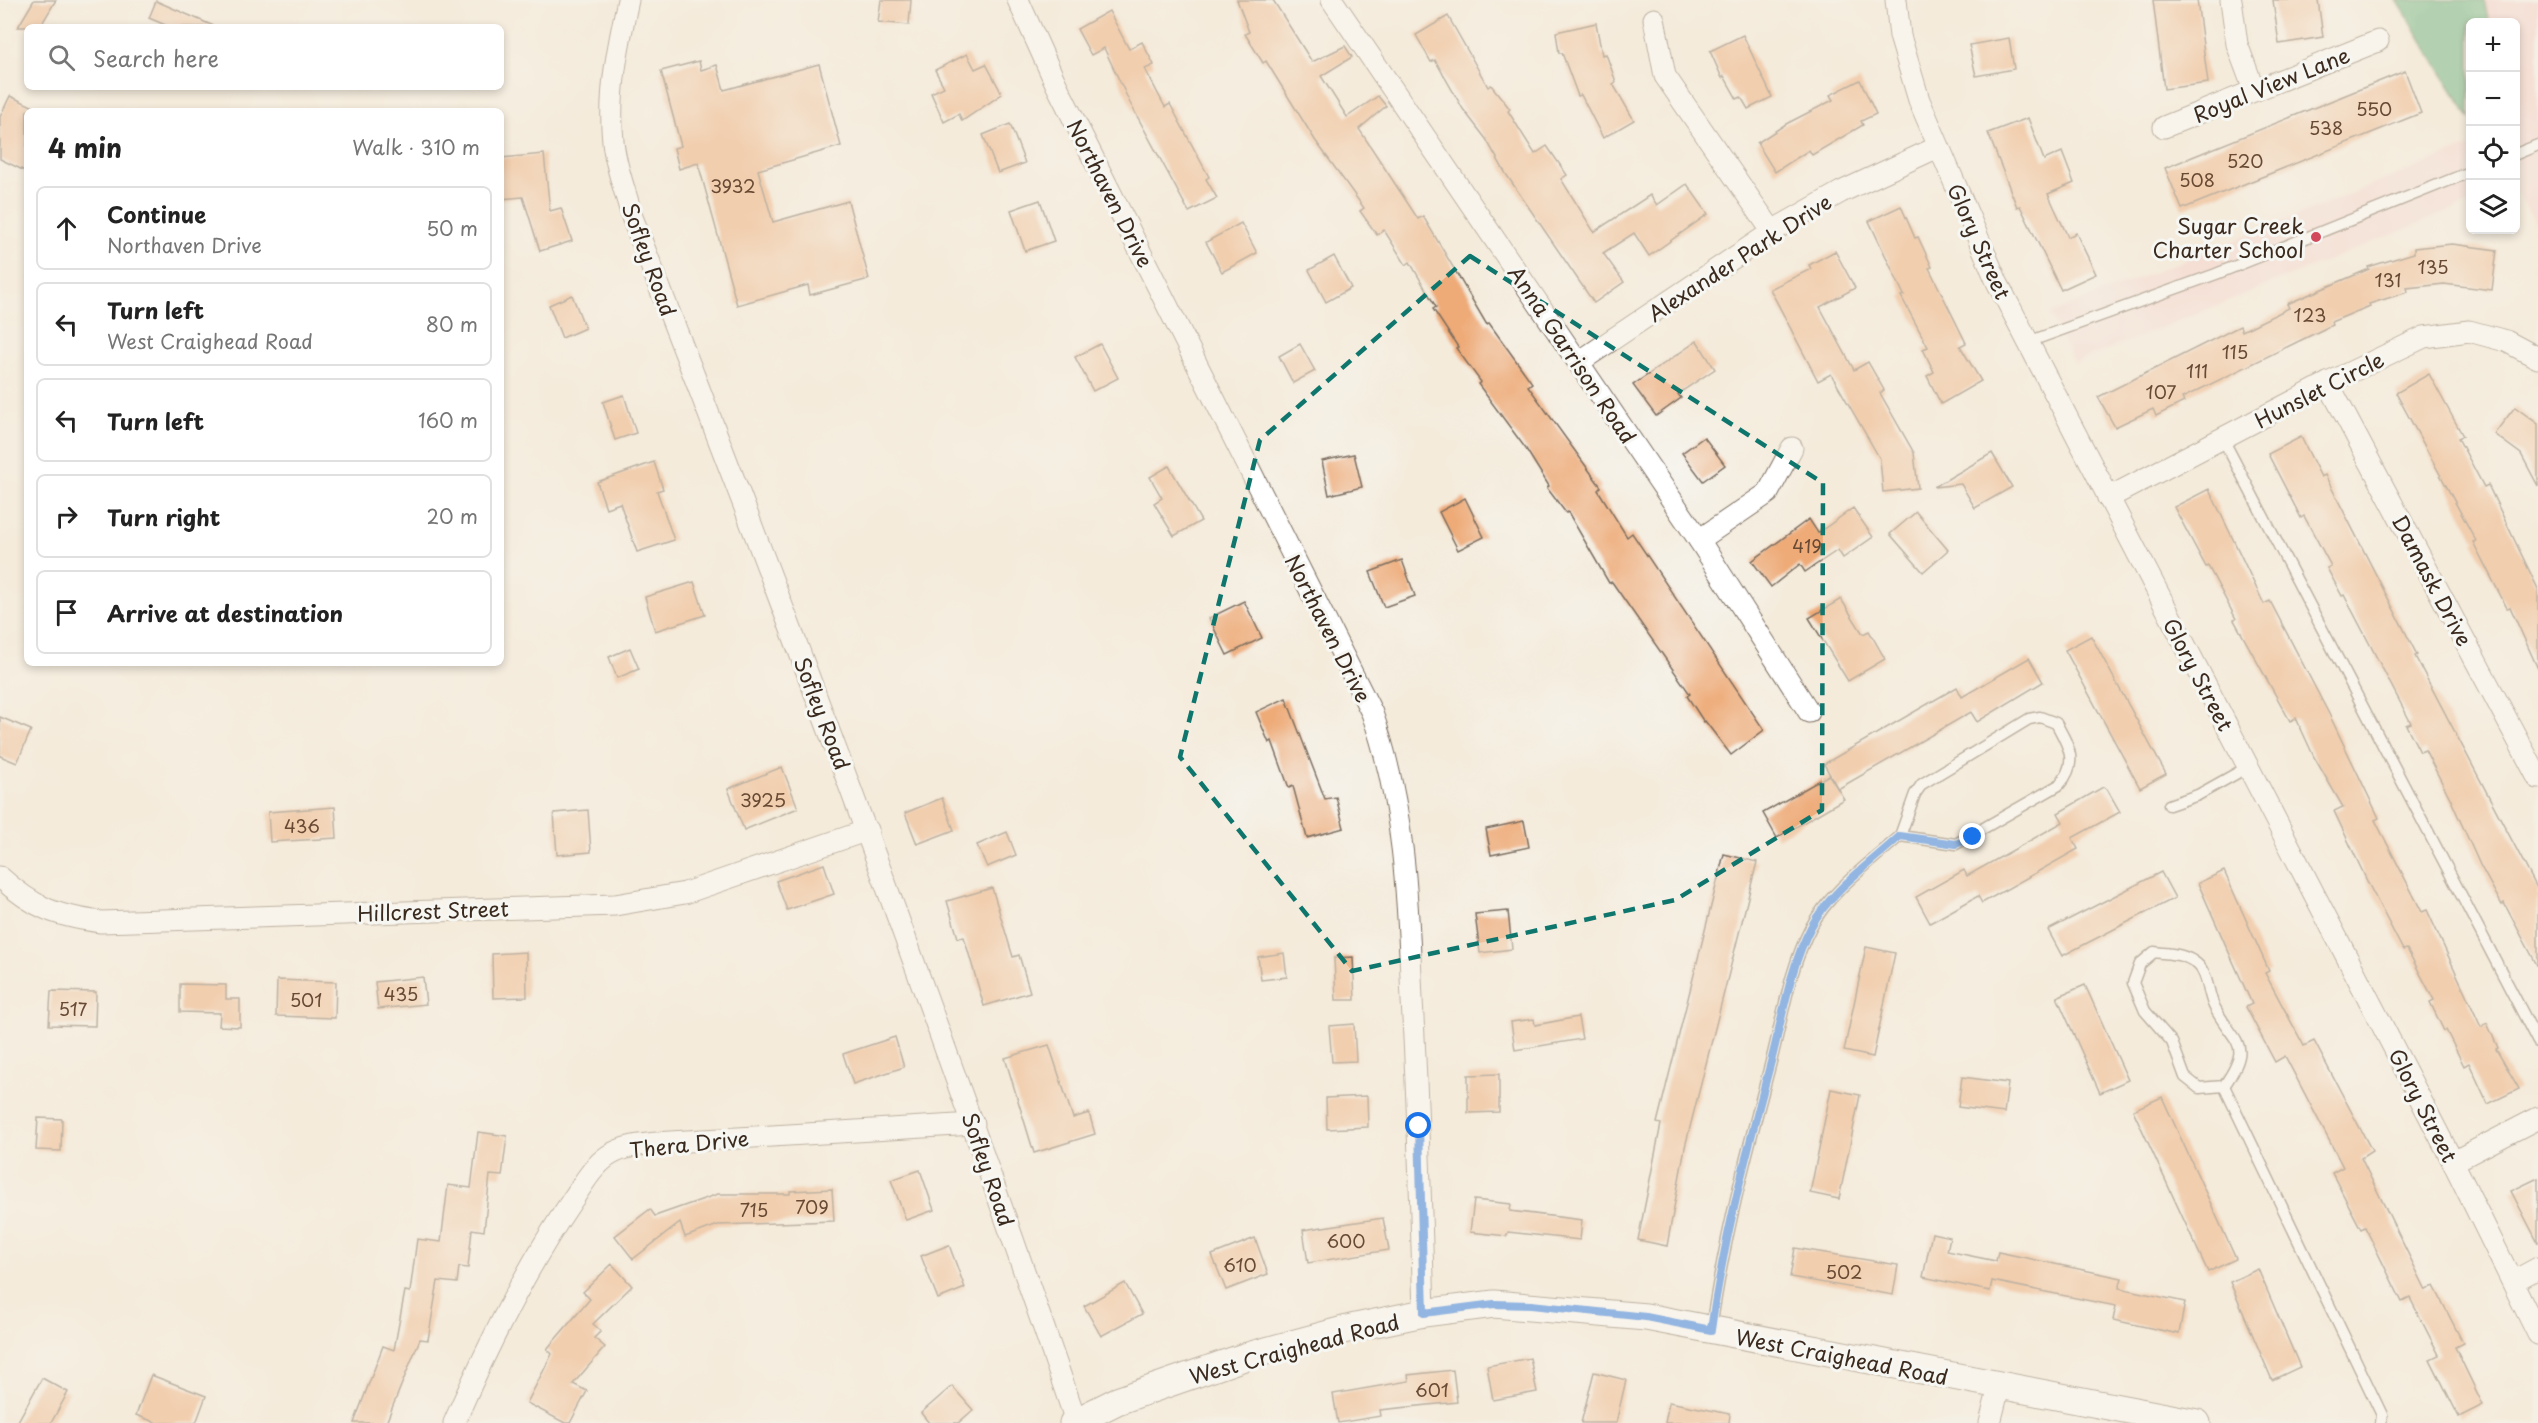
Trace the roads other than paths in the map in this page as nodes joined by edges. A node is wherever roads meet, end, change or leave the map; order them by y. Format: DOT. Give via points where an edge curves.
graph roads {
  1 [pos="628,0"];
  2 [pos="1018,0"];
  3 [pos="1332,0"];
  4 [pos="1896,0"];
  5 [pos="2231,0"];
  6 [pos="1654,19"];
  7 [pos="2378,41"];
  8 [pos="2254,90"];
  9 [pos="2164,127"];
  10 [pos="2538,145"];
  11 [pos="1938,147"];
  12 [pos="2520,152"];
  13 [pos="2466,174"];
  14 [pos="1772,231"];
  15 [pos="2028,342"];
  16 [pos="2538,358"];
  17 [pos="1579,362"];
  18 [pos="2328,382"];
  19 [pos="2223,440"];
  20 [pos="1792,448"];
  21 [pos="2108,498"];
  22 [pos="1699,540"];
  23 [pos="1809,712"];
  24 [pos="2248,767"];
  25 [pos="2538,778"];
  26 [pos="2169,805"];
  27 [pos="868,830"];
  28 [pos="1900,836"];
  29 [pos="0,877"];
  30 [pos="2538,1042"];
  31 [pos="2224,1086"];
  32 [pos="2538,1118"];
  33 [pos="974,1124"];
  34 [pos="2453,1162"];
  35 [pos="2538,1268"];
  36 [pos="2514,1281"];
  37 [pos="1424,1313"];
  38 [pos="1711,1330"];
  39 [pos="2538,1334"];
  40 [pos="1999,1387"];
  41 [pos="1074,1422"];
  42 [pos="454,1423"];
  43 [pos="1990,1423"];
  44 [pos="2197,1423"];
  45 [pos="2380,1423"];
  1 -- 27 [label="street, Sofley Road" via="611,103 613,143 632,217"];
  2 -- 37 [label="street, Northaven Drive" via="1056,84 1372,713 1388,757 1403,848 1409,926"];
  3 -- 17 [label="street, Anna Garrison Road"];
  4 -- 11 [label="street, Glory Street" via="1900,36"];
  5 -- 8 [label="street" via="2237,44"];
  6 -- 14 [label="street" via="1665,76"];
  7 -- 8 [label="street, Royal View Lane"];
  8 -- 9 [label="street, Royal View Lane"];
  10 -- 12 [label="lane"];
  11 -- 14 [label="street, Alexander Park Drive" via="1841,192"];
  11 -- 15 [label="street, Glory Street" via="1997,282"];
  13 -- 15 [label="lane" via="2216,274"];
  14 -- 17 [label="street, Alexander Park Drive"];
  15 -- 21 [label="street, Glory Street"];
  16 -- 18 [label="street, Hunslet Circle" via="2506,341 2469,331 2424,337"];
  17 -- 22 [label="street, Anna Garrison Road"];
  18 -- 19 [label="street, Hunslet Circle"];
  18 -- 25 [label="street, Damask Drive"];
  19 -- 21 [label="street, Hunslet Circle"];
  19 -- 30 [label="lane"];
  20 -- 22 [label="street" via="1768,493"];
  21 -- 24 [label="street, Glory Street"];
  22 -- 23 [label="street, Anna Garrison Road"];
  24 -- 26 [label="lane" via="2198,795"];
  24 -- 34 [label="street, Glory Street"];
  27 -- 29 [label="street, Hillcrest Street" via="685,893 615,904 101,921 63,917 42,908"];
  27 -- 33 [label="street, Sofley Road"];
  28 -- 28 [label="lane" via="1956,844 2059,785 2068,775 2070,749 2056,723 2040,717 2029,719 1922,784"];
  28 -- 38 [label="lane" via="1825,908 1801,951 1732,1209"];
  31 -- 31 [label="lane" via="2238,1066 2238,1040 2214,1006 2199,965 2185,956 2154,952 2140,964 2133,983 2145,1011 2172,1042 2185,1077 2199,1088"];
  31 -- 45 [label="lane" via="2382,1415"];
  32 -- 34 [label="street"];
  33 -- 41 [label="street, Sofley Road"];
  33 -- 42 [label="street, Thera Drive" via="670,1142 636,1146 607,1157 558,1221 521,1284"];
  34 -- 36 [label="street, Glory Street"];
  35 -- 36 [label="street"];
  36 -- 39 [label="street, Glory Street"];
  37 -- 38 [label="street, West Craighead Road" via="1494,1304 1531,1305 1646,1317"];
  37 -- 41 [label="street, West Craighead Road" via="1244,1357 1117,1401"];
  38 -- 40 [label="street, West Craighead Road"];
  40 -- 43 [label="street"];
  40 -- 44 [label="street, West Craighead Road"];
}
